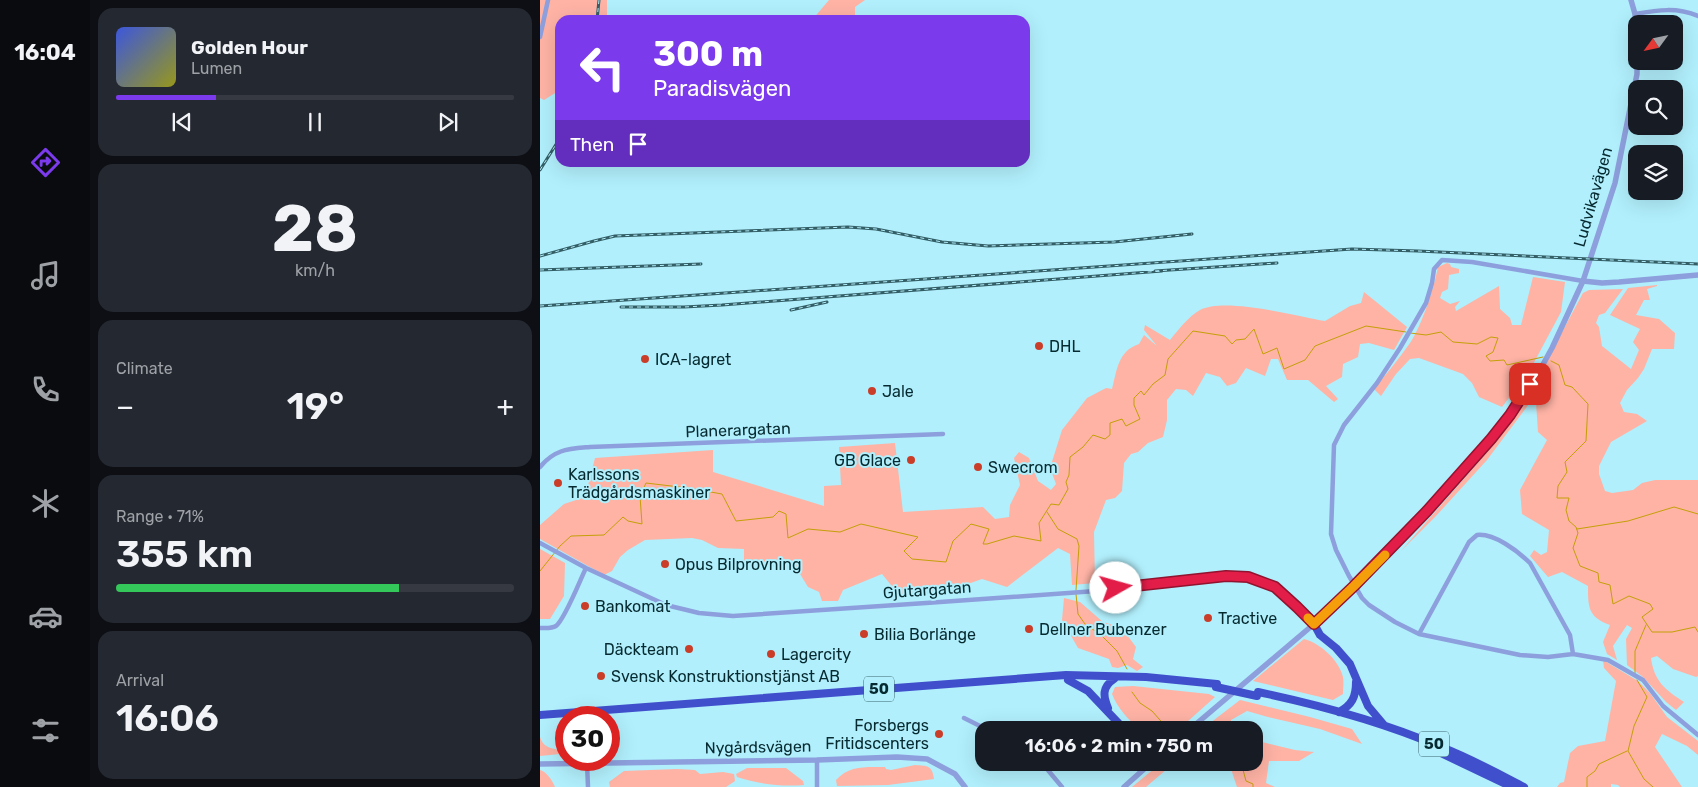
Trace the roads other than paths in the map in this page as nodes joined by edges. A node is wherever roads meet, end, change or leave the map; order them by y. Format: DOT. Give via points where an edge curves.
graph roads {
  1 [pos="548,0"];
  2 [pos="1632,0"];
  3 [pos="1636,14"];
  4 [pos="1698,16"];
  5 [pos="540,37"];
  6 [pos="1637,70"];
  7 [pos="1698,275"];
  8 [pos="1583,281"];
  9 [pos="943,434"];
  10 [pos="540,467"];
  11 [pos="540,543"];
  12 [pos="586,568"];
  13 [pos="1354,586"];
  14 [pos="1314,624"];
  15 [pos="540,628"];
  16 [pos="1419,634"];
  17 [pos="1573,654"];
  18 [pos="1356,678"];
  19 [pos="1114,679"];
  20 [pos="1068,680"];
  21 [pos="1217,686"];
  22 [pos="1258,694"];
  23 [pos="1110,712"];
  24 [pos="1339,712"];
  25 [pos="540,715"];
  26 [pos="964,718"];
  27 [pos="540,720"];
  28 [pos="1118,721"];
  29 [pos="1201,721"];
  30 [pos="975,724"];
  31 [pos="1386,726"];
  32 [pos="1698,735"];
  33 [pos="817,760"];
  34 [pos="620,763"];
  35 [pos="540,764"];
  36 [pos="555,764"];
  37 [pos="587,771"];
  38 [pos="1049,771"];
  39 [pos="1142,771"];
  40 [pos="588,787"];
  41 [pos="818,787"];
  42 [pos="965,787"];
  43 [pos="1062,787"];
  44 [pos="1124,787"];
  45 [pos="1512,787"];
  46 [pos="1524,787"];
  1 -- 5 [label="street"];
  2 -- 3 [label="street"];
  3 -- 4 [label="street" via="1662,9"];
  6 -- 8 [label="street, Ludvikavägen" via="1615,183"];
  7 -- 8 [label="street" via="1602,283"];
  8 -- 13 [label="street, Ludvikavägen" via="1552,348 1510,415 1427,511"];
  8 -- 13 [label="street" via="1472,262 1442,260 1434,269 1426,303 1400,348 1334,444 1331,534"];
  9 -- 10 [label="street, Planerargatan" via="590,447 561,450"];
  11 -- 12 [label="street, Gjutargatan"];
  12 -- 14 [label="street, Gjutargatan" via="666,605 732,616 1096,591 1226,576 1248,577 1275,587"];
  12 -- 15 [label="street" via="557,625"];
  13 -- 14 [label="street, Ludvikavägen"];
  13 -- 16 [label="street" via="1377,611"];
  14 -- 18 [label="highway" via="1350,664"];
  14 -- 29 [label="street, Ludvikavägen"];
  16 -- 17 [label="street" via="1520,655 1548,657"];
  16 -- 17 [label="street" via="1469,542 1477,534 1488,535 1530,563 1570,635"];
  17 -- 32 [label="street" via="1608,660 1643,680 1663,706"];
  18 -- 24 [label="highway" via="1353,701"];
  18 -- 31 [label="highway" via="1368,706"];
  19 -- 20 [label="highway, 50"];
  19 -- 21 [label="highway, 50"];
  19 -- 23 [label="highway" via="1104,691"];
  20 -- 23 [label="highway" via="1088,691"];
  20 -- 27 [label="highway, 50"];
  21 -- 22 [label="highway, 50, bridge"];
  21 -- 25 [label="highway, 50" via="1146,677 1066,675"];
  22 -- 24 [label="highway, 50"];
  22 -- 45 [label="highway, 50" via="1378,728 1440,752"];
  23 -- 28 [label="highway"];
  24 -- 31 [label="highway, 50"];
  26 -- 30 [label="street"];
  31 -- 46 [label="highway, 50" via="1443,747"];
  33 -- 34 [label="street, Nygårdsvägen"];
  33 -- 41 [label="street"];
  33 -- 42 [label="street, Nygårdsvägen" via="927,759 954,774"];
  35 -- 36 [label="street, Nygårdsvägen"];
  37 -- 40 [label="street"];
  38 -- 43 [label="street"];
  39 -- 44 [label="street"];
}
